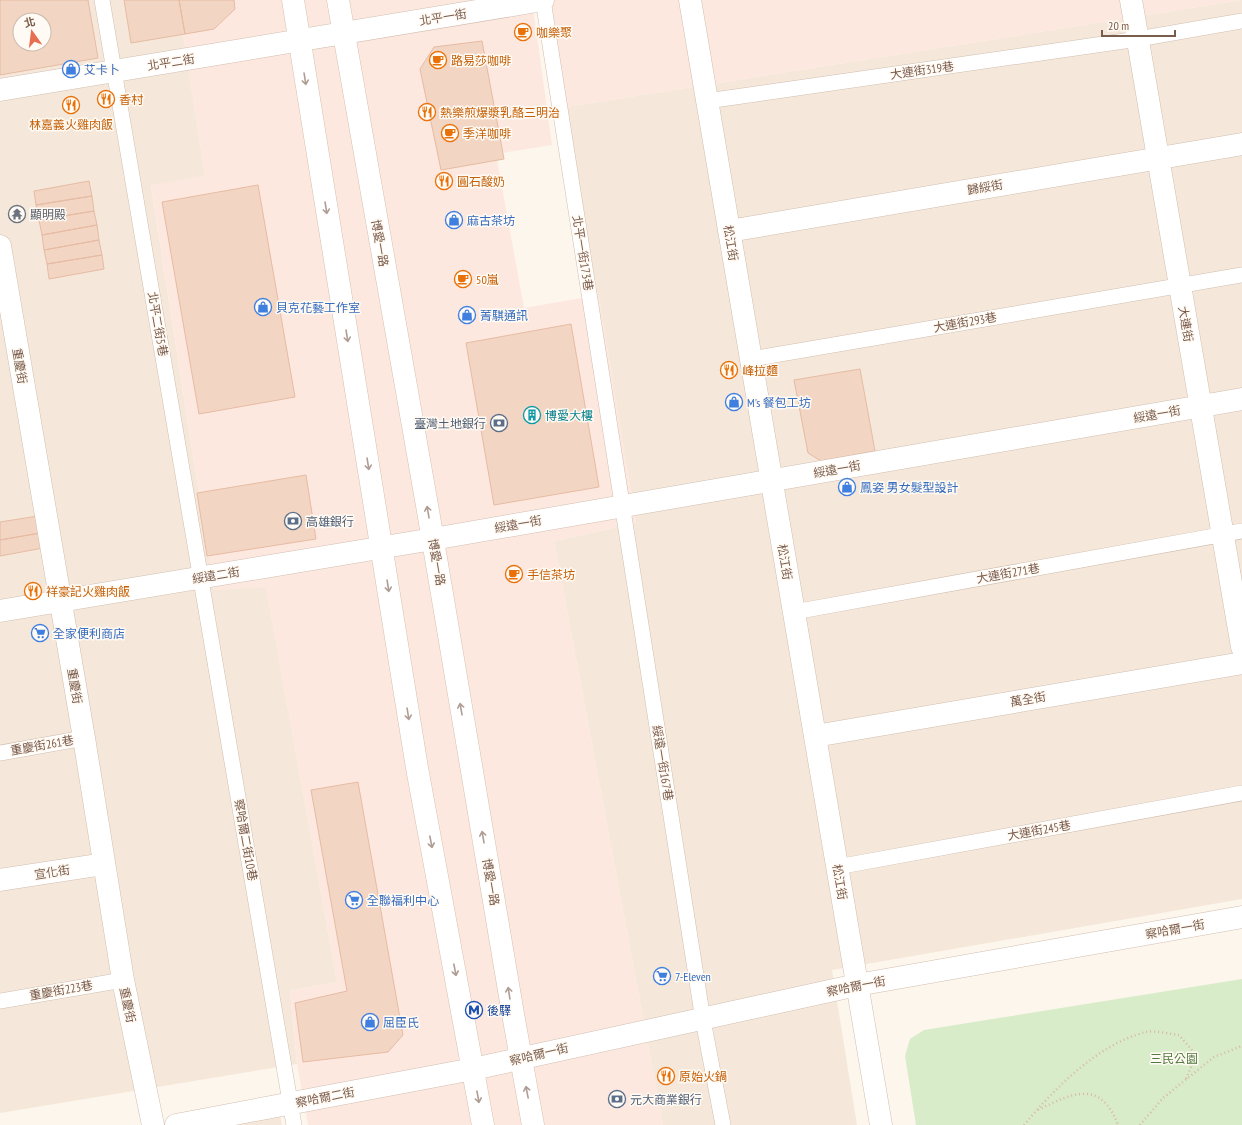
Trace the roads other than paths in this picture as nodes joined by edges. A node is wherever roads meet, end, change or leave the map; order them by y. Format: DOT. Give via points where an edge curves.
graph roads {
  1 [pos="102,0"];
  2 [pos="293,0"];
  3 [pos="338,0"];
  4 [pos="543,0"];
  5 [pos="690,0"];
  6 [pos="1131,0"];
  7 [pos="1242,21"];
  8 [pos="343,33"];
  9 [pos="1138,40"];
  10 [pos="299,41"];
  11 [pos="114,71"];
  12 [pos="0,90"];
  13 [pos="707,101"];
  14 [pos="1242,144"];
  15 [pos="1158,158"];
  16 [pos="729,231"];
  17 [pos="0,246"];
  18 [pos="1242,275"];
  19 [pos="1180,285"];
  20 [pos="751,359"];
  21 [pos="1242,399"];
  22 [pos="1201,406"];
  23 [pos="772,481"];
  24 [pos="622,506"];
  25 [pos="1232,532"];
  26 [pos="433,539"];
  27 [pos="381,547"];
  28 [pos="202,577"];
  29 [pos="60,600"];
  30 [pos="0,611"];
  31 [pos="794,612"];
  32 [pos="1242,647"];
  33 [pos="1242,663"];
  34 [pos="815,736"];
  35 [pos="84,738"];
  36 [pos="0,753"];
  37 [pos="1242,793"];
  38 [pos="104,864"];
  39 [pos="837,867"];
  40 [pos="0,880"];
  41 [pos="1242,917"];
  42 [pos="123,980"];
  43 [pos="857,985"];
  44 [pos="0,1001"];
  45 [pos="703,1020"];
  46 [pos="521,1059"];
  47 [pos="473,1069"];
  48 [pos="290,1104"];
  49 [pos="153,1125"];
  50 [pos="176,1125"];
  51 [pos="294,1125"];
  52 [pos="483,1125"];
  53 [pos="534,1125"];
  54 [pos="723,1125"];
  55 [pos="881,1125"];
  1 -- 11 [label="lane, 北平二街5巷"];
  2 -- 10 [label="street"];
  3 -- 8 [label="street, 博愛一路"];
  4 -- 8 [label="street, 北平一街"];
  4 -- 24 [label="lane, 北平一街173巷"];
  5 -- 13 [label="street, 松江街"];
  6 -- 9 [label="street, 大連街"];
  7 -- 9 [label="lane, 大連街319巷"];
  8 -- 10 [label="street, 北平二街"];
  26 -- 8 [label="street, 博愛一路, one-way"];
  9 -- 13 [label="lane, 大連街319巷"];
  9 -- 15 [label="street, 大連街"];
  10 -- 11 [label="street, 北平二街"];
  10 -- 27 [label="street, one-way"];
  11 -- 12 [label="street, 北平二街"];
  11 -- 28 [label="lane, 北平二街5巷"];
  13 -- 16 [label="street, 松江街"];
  14 -- 15 [label="street, 歸綏街"];
  15 -- 16 [label="street, 歸綏街"];
  15 -- 19 [label="street, 大連街"];
  16 -- 20 [label="street, 松江街"];
  17 -- 29 [label="street, 重慶街"];
  18 -- 19 [label="lane, 大連街293巷"];
  19 -- 20 [label="lane, 大連街293巷"];
  19 -- 22 [label="street, 大連街"];
  20 -- 23 [label="street, 松江街"];
  21 -- 22 [label="street, 綏遠一街"];
  22 -- 23 [label="street, 綏遠一街"];
  22 -- 25 [label="street, 大連街"];
  23 -- 24 [label="street, 綏遠一街"];
  23 -- 31 [label="street, 松江街"];
  24 -- 26 [label="street, 綏遠一街"];
  24 -- 45 [label="lane, 綏遠一街167巷"];
  25 -- 31 [label="lane, 大連街271巷"];
  25 -- 32 [label="street, 大連街"];
  26 -- 27 [label="street, 綏遠二街"];
  46 -- 26 [label="street, 博愛一路, one-way"];
  27 -- 28 [label="street, 綏遠二街"];
  27 -- 47 [label="street, one-way" via="417,768"];
  28 -- 29 [label="street, 綏遠二街"];
  28 -- 48 [label="lane, 察哈爾二街10巷"];
  29 -- 30 [label="street, 綏遠二街"];
  29 -- 35 [label="street, 重慶街"];
  31 -- 34 [label="street, 松江街"];
  33 -- 34 [label="street, 萬全街"];
  34 -- 39 [label="street, 松江街"];
  35 -- 36 [label="lane, 重慶街261巷"];
  35 -- 38 [label="street, 重慶街"];
  37 -- 39 [label="lane, 大連街245巷"];
  38 -- 40 [label="street, 宣化街"];
  38 -- 42 [label="street, 重慶街"];
  39 -- 43 [label="street, 松江街"];
  41 -- 43 [label="street, 察哈爾一街"];
  42 -- 44 [label="lane, 重慶街223巷"];
  42 -- 49 [label="street, 重慶街"];
  43 -- 45 [label="street, 察哈爾一街"];
  43 -- 55 [label="street, 松江街"];
  45 -- 46 [label="street, 察哈爾一街"];
  45 -- 54 [label="lane, 綏遠一街167巷"];
  46 -- 47 [label="street, 察哈爾一街"];
  53 -- 46 [label="street, 博愛一路, one-way"];
  47 -- 48 [label="street, 察哈爾二街"];
  47 -- 52 [label="street, one-way"];
  48 -- 50 [label="street, 察哈爾二街"];
  48 -- 51 [label="lane, 察哈爾二街10巷"];
}
